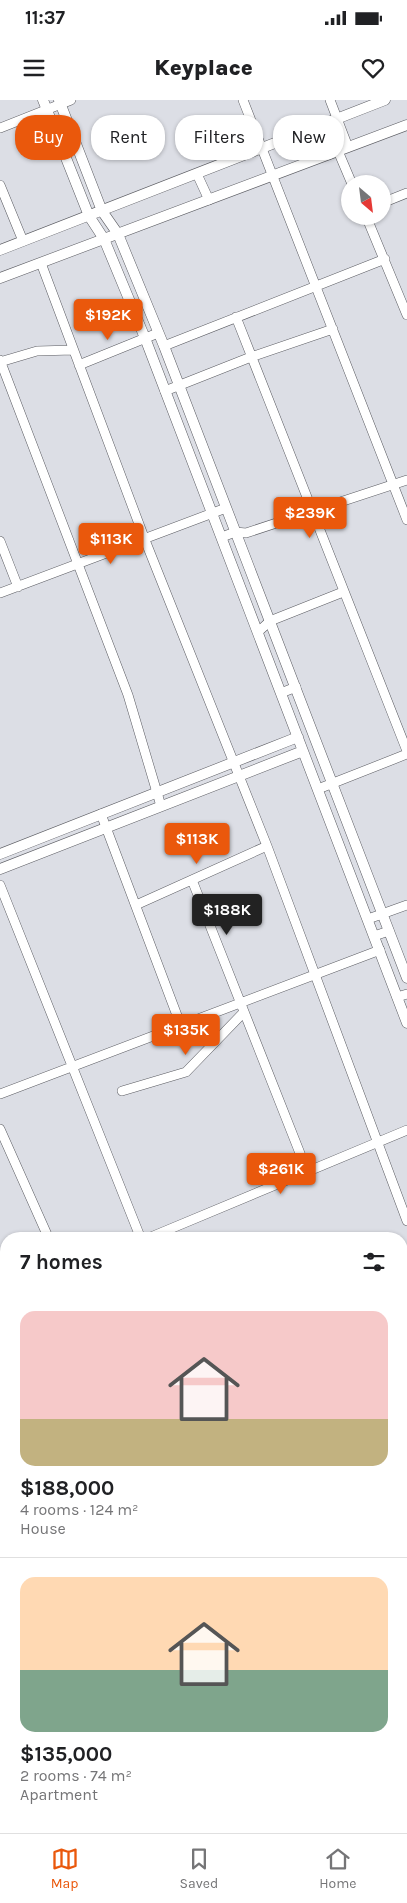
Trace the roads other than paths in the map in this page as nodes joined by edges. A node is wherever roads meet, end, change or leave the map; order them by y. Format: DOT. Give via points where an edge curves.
graph roads {
  1 [pos="243,100"];
  2 [pos="330,100"];
  3 [pos="385,100"];
  4 [pos="64,101"];
  5 [pos="44,105"];
  6 [pos="249,115"];
  7 [pos="336,115"];
  8 [pos="344,117"];
  9 [pos="407,127"];
  10 [pos="0,128"];
  11 [pos="344,136"];
  12 [pos="348,147"];
  13 [pos="344,149"];
  14 [pos="263,150"];
  15 [pos="232,160"];
  16 [pos="314,160"];
  17 [pos="342,160"];
  18 [pos="197,174"];
  19 [pos="274,175"];
  20 [pos="348,175"];
  21 [pos="0,185"];
  22 [pos="407,193"];
  23 [pos="391,199"];
  24 [pos="209,200"];
  25 [pos="102,211"];
  26 [pos="88,216"];
  27 [pos="370,225"];
  28 [pos="118,234"];
  29 [pos="104,239"];
  30 [pos="23,241"];
  31 [pos="0,250"];
  32 [pos="385,259"];
  33 [pos="41,263"];
  34 [pos="0,278"];
  35 [pos="317,288"];
  36 [pos="143,295"];
  37 [pos="130,300"];
  38 [pos="407,315"];
  39 [pos="236,317"];
  40 [pos="333,329"];
  41 [pos="158,333"];
  42 [pos="145,338"];
  43 [pos="164,346"];
  44 [pos="73,350"];
  45 [pos="251,357"];
  46 [pos="0,361"];
  47 [pos="79,365"];
  48 [pos="179,386"];
  49 [pos="165,391"];
  50 [pos="202,445"];
  51 [pos="187,450"];
  52 [pos="407,480"];
  53 [pos="394,485"];
  54 [pos="226,508"];
  55 [pos="313,512"];
  56 [pos="213,513"];
  57 [pos="407,520"];
  58 [pos="235,532"];
  59 [pos="246,533"];
  60 [pos="222,537"];
  61 [pos="144,540"];
  62 [pos="0,541"];
  63 [pos="240,543"];
  64 [pos="226,548"];
  65 [pos="78,564"];
  66 [pos="252,577"];
  67 [pos="238,582"];
  68 [pos="18,588"];
  69 [pos="343,592"];
  70 [pos="0,593"];
  71 [pos="270,622"];
  72 [pos="258,632"];
  73 [pos="296,687"];
  74 [pos="281,693"];
  75 [pos="298,737"];
  76 [pos="303,751"];
  77 [pos="407,752"];
  78 [pos="233,763"];
  79 [pos="238,776"];
  80 [pos="187,781"];
  81 [pos="333,783"];
  82 [pos="318,789"];
  83 [pos="158,792"];
  84 [pos="192,794"];
  85 [pos="161,806"];
  86 [pos="102,814"];
  87 [pos="106,828"];
  88 [pos="267,846"];
  89 [pos="359,852"];
  90 [pos="0,854"];
  91 [pos="344,857"];
  92 [pos="0,869"];
  93 [pos="192,880"];
  94 [pos="0,885"];
  95 [pos="136,905"];
  96 [pos="407,906"];
  97 [pos="383,914"];
  98 [pos="368,920"];
  99 [pos="389,931"];
  100 [pos="374,936"];
  101 [pos="380,950"];
  102 [pos="314,973"];
  103 [pos="407,978"];
  104 [pos="402,995"];
  105 [pos="240,1001"];
  106 [pos="244,1012"];
  107 [pos="407,1023"];
  108 [pos="181,1026"];
  109 [pos="72,1066"];
  110 [pos="122,1091"];
  111 [pos="0,1094"];
  112 [pos="0,1129"];
  113 [pos="407,1130"];
  114 [pos="380,1142"];
  115 [pos="307,1171"];
  116 [pos="407,1221"];
  117 [pos="46,1232"];
  118 [pos="139,1232"];
  119 [pos="163,1232"];
  1 -- 6 [label="street"];
  2 -- 7 [label="street"];
  3 -- 8 [label="street"];
  4 -- 5 [label="street"];
  4 -- 25 [label="street"];
  5 -- 10 [label="street"];
  5 -- 26 [label="street"];
  9 -- 12 [label="street"];
  11 -- 12 [label="street"];
  12 -- 13 [label="street"];
  14 -- 19 [label="street"];
  15 -- 18 [label="street"];
  16 -- 19 [label="street"];
  17 -- 20 [label="street"];
  18 -- 24 [label="street"];
  18 -- 25 [label="street"];
  19 -- 24 [label="street"];
  19 -- 35 [label="street"];
  21 -- 30 [label="street"];
  22 -- 23 [label="street"];
  24 -- 28 [label="street"];
  25 -- 26 [label="street"];
  25 -- 28 [label="street"];
  26 -- 29 [label="street"];
  26 -- 30 [label="street"];
  27 -- 32 [label="street"];
  28 -- 29 [label="street"];
  28 -- 36 [label="street"];
  29 -- 33 [label="street"];
  29 -- 37 [label="street"];
  30 -- 31 [label="street"];
  32 -- 35 [label="street"];
  32 -- 38 [label="street"];
  33 -- 34 [label="street"];
  33 -- 44 [label="street"];
  35 -- 39 [label="street"];
  35 -- 40 [label="street"];
  36 -- 37 [label="street"];
  36 -- 41 [label="street"];
  37 -- 42 [label="street"];
  39 -- 43 [label="street"];
  39 -- 45 [label="street"];
  40 -- 45 [label="street"];
  40 -- 53 [label="street"];
  41 -- 42 [label="street"];
  41 -- 43 [label="street"];
  42 -- 47 [label="street"];
  42 -- 49 [label="street"];
  43 -- 48 [label="street"];
  44 -- 46 [label="street" via="37,351"];
  44 -- 47 [label="street"];
  45 -- 48 [label="street"];
  45 -- 55 [label="street"];
  46 -- 65 [label="street"];
  47 -- 61 [label="street"];
  48 -- 49 [label="street"];
  48 -- 50 [label="street"];
  49 -- 51 [label="street"];
  50 -- 51 [label="street"];
  50 -- 54 [label="street"];
  51 -- 56 [label="street"];
  52 -- 53 [label="street"];
  53 -- 55 [label="street"];
  53 -- 57 [label="street"];
  54 -- 56 [label="street"];
  54 -- 58 [label="street"];
  55 -- 59 [label="street"];
  55 -- 69 [label="street"];
  56 -- 60 [label="street"];
  56 -- 61 [label="street"];
  58 -- 59 [label="street"];
  58 -- 60 [label="street"];
  58 -- 63 [label="street"];
  59 -- 63 [label="street"];
  60 -- 64 [label="street"];
  61 -- 65 [label="street"];
  61 -- 78 [label="street"];
  62 -- 68 [label="street"];
  63 -- 64 [label="street"];
  63 -- 66 [label="street"];
  64 -- 67 [label="street"];
  65 -- 68 [label="street"];
  65 -- 83 [label="street" via="128,695"];
  66 -- 67 [label="street"];
  66 -- 71 [label="street"];
  67 -- 72 [label="street"];
  68 -- 70 [label="street"];
  69 -- 71 [label="street"];
  69 -- 77 [label="street"];
  71 -- 72 [label="street"];
  71 -- 73 [label="street"];
  72 -- 74 [label="street"];
  73 -- 74 [label="street"];
  73 -- 81 [label="street"];
  74 -- 75 [label="street"];
  75 -- 76 [label="street"];
  75 -- 78 [label="street"];
  76 -- 79 [label="street"];
  76 -- 82 [label="street"];
  77 -- 81 [label="street"];
  78 -- 79 [label="street"];
  78 -- 80 [label="street"];
  79 -- 84 [label="street"];
  79 -- 88 [label="street"];
  80 -- 83 [label="street"];
  80 -- 84 [label="street"];
  81 -- 82 [label="street"];
  81 -- 89 [label="street"];
  82 -- 91 [label="street"];
  83 -- 85 [label="street"];
  83 -- 86 [label="street"];
  84 -- 85 [label="street"];
  85 -- 87 [label="street"];
  86 -- 87 [label="street"];
  86 -- 90 [label="street"];
  87 -- 92 [label="street"];
  87 -- 95 [label="street"];
  88 -- 93 [label="street"];
  88 -- 102 [label="street"];
  89 -- 91 [label="street"];
  89 -- 97 [label="street"];
  91 -- 98 [label="street"];
  93 -- 95 [label="street"];
  93 -- 105 [label="street"];
  94 -- 109 [label="street"];
  95 -- 108 [label="street"];
  96 -- 97 [label="street"];
  97 -- 98 [label="street"];
  97 -- 99 [label="street"];
  98 -- 100 [label="street"];
  99 -- 100 [label="street"];
  99 -- 103 [label="street"];
  100 -- 101 [label="street"];
  101 -- 102 [label="street"];
  101 -- 104 [label="street"];
  102 -- 105 [label="street"];
  102 -- 114 [label="street"];
  104 -- 107 [label="street"];
  105 -- 106 [label="street"];
  105 -- 108 [label="street"];
  106 -- 110 [label="street" via="186,1072"];
  106 -- 115 [label="street"];
  108 -- 109 [label="street"];
  109 -- 111 [label="street"];
  109 -- 118 [label="street"];
  112 -- 117 [label="street"];
  113 -- 114 [label="street"];
  114 -- 115 [label="street"];
  114 -- 116 [label="street"];
  115 -- 119 [label="street"];
}
